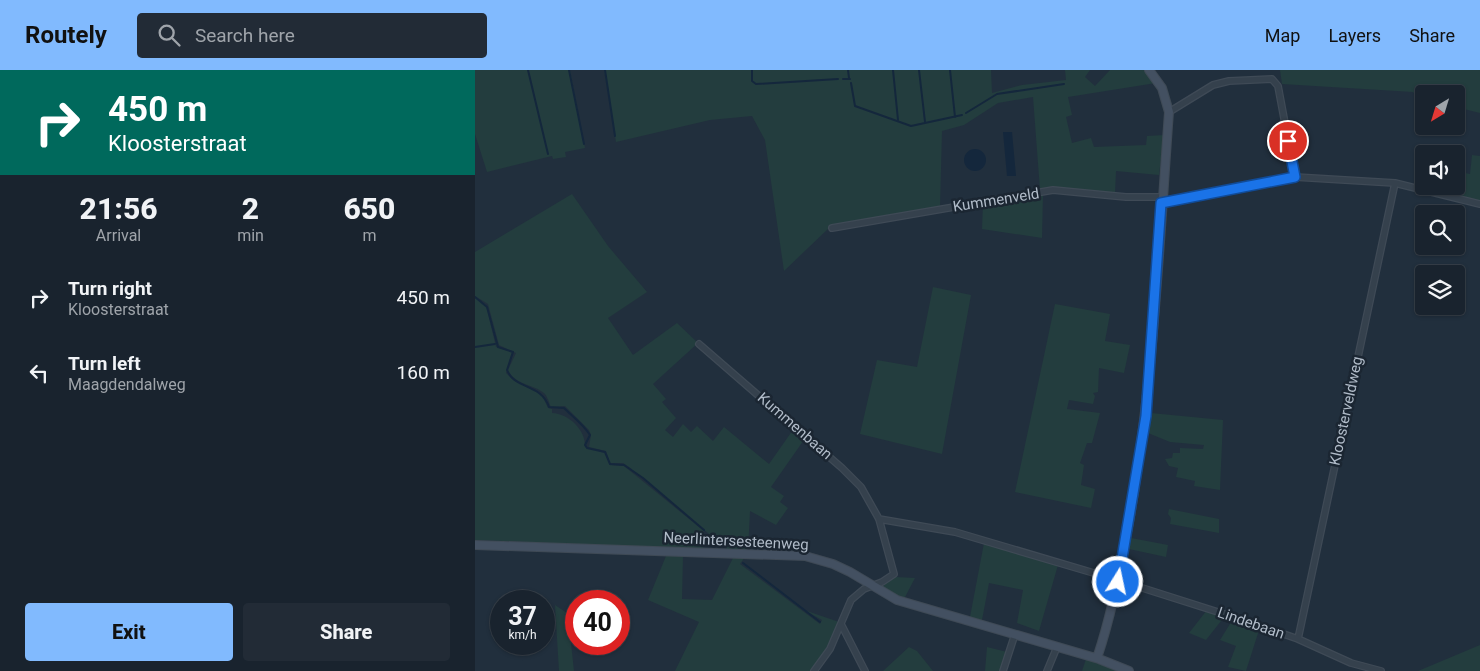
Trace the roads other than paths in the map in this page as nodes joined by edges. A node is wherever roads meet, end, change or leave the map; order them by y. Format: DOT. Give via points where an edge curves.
graph roads {
  1 [pos="1149,70"];
  2 [pos="1169,112"];
  3 [pos="1295,177"];
  4 [pos="1395,182"];
  5 [pos="1161,200"];
  6 [pos="1480,204"];
  7 [pos="832,228"];
  8 [pos="699,344"];
  9 [pos="879,519"];
  10 [pos="475,545"];
  11 [pos="1118,582"];
  12 [pos="872,586"];
  13 [pos="841,624"];
  14 [pos="1015,634"];
  15 [pos="1298,639"];
  16 [pos="1057,647"];
  17 [pos="1097,658"];
  18 [pos="814,671"];
  19 [pos="865,671"];
  20 [pos="1003,671"];
  21 [pos="1047,671"];
  22 [pos="1129,671"];
  23 [pos="1381,671"];
  1 -- 2 [label="street" via="1162,88"];
  2 -- 3 [label="street" via="1213,85 1272,79 1278,86"];
  2 -- 5 [label="street"];
  3 -- 4 [label="street, Kummenveld"];
  3 -- 5 [label="street, Kummenveld"];
  4 -- 6 [label="street, Kummenveld"];
  4 -- 15 [label="street, Kloosterveldweg"];
  5 -- 7 [label="street, Kummenveld" via="1053,190"];
  5 -- 11 [label="street" via="1146,416"];
  8 -- 9 [label="street, Kummenbaan" via="842,468 861,487"];
  9 -- 11 [label="street" via="955,532"];
  9 -- 12 [label="street, Kummenbaan" via="895,572"];
  10 -- 12 [label="street, Neerlintersesteenweg" via="805,556 833,564"];
  11 -- 15 [label="street, Lindebaan"];
  11 -- 17 [label="street"];
  12 -- 13 [label="street" via="851,600"];
  12 -- 14 [label="street, Neerlintersesteenweg" via="897,600"];
  13 -- 18 [label="street" via="825,657"];
  13 -- 19 [label="street"];
  14 -- 16 [label="street, Neerlintersesteenweg"];
  14 -- 20 [label="street"];
  15 -- 23 [label="street, Lindebaan" via="1351,663"];
  16 -- 17 [label="street, Neerlintersesteenweg"];
  16 -- 21 [label="street"];
  17 -- 22 [label="street, Neerlintersesteenweg"];
}
